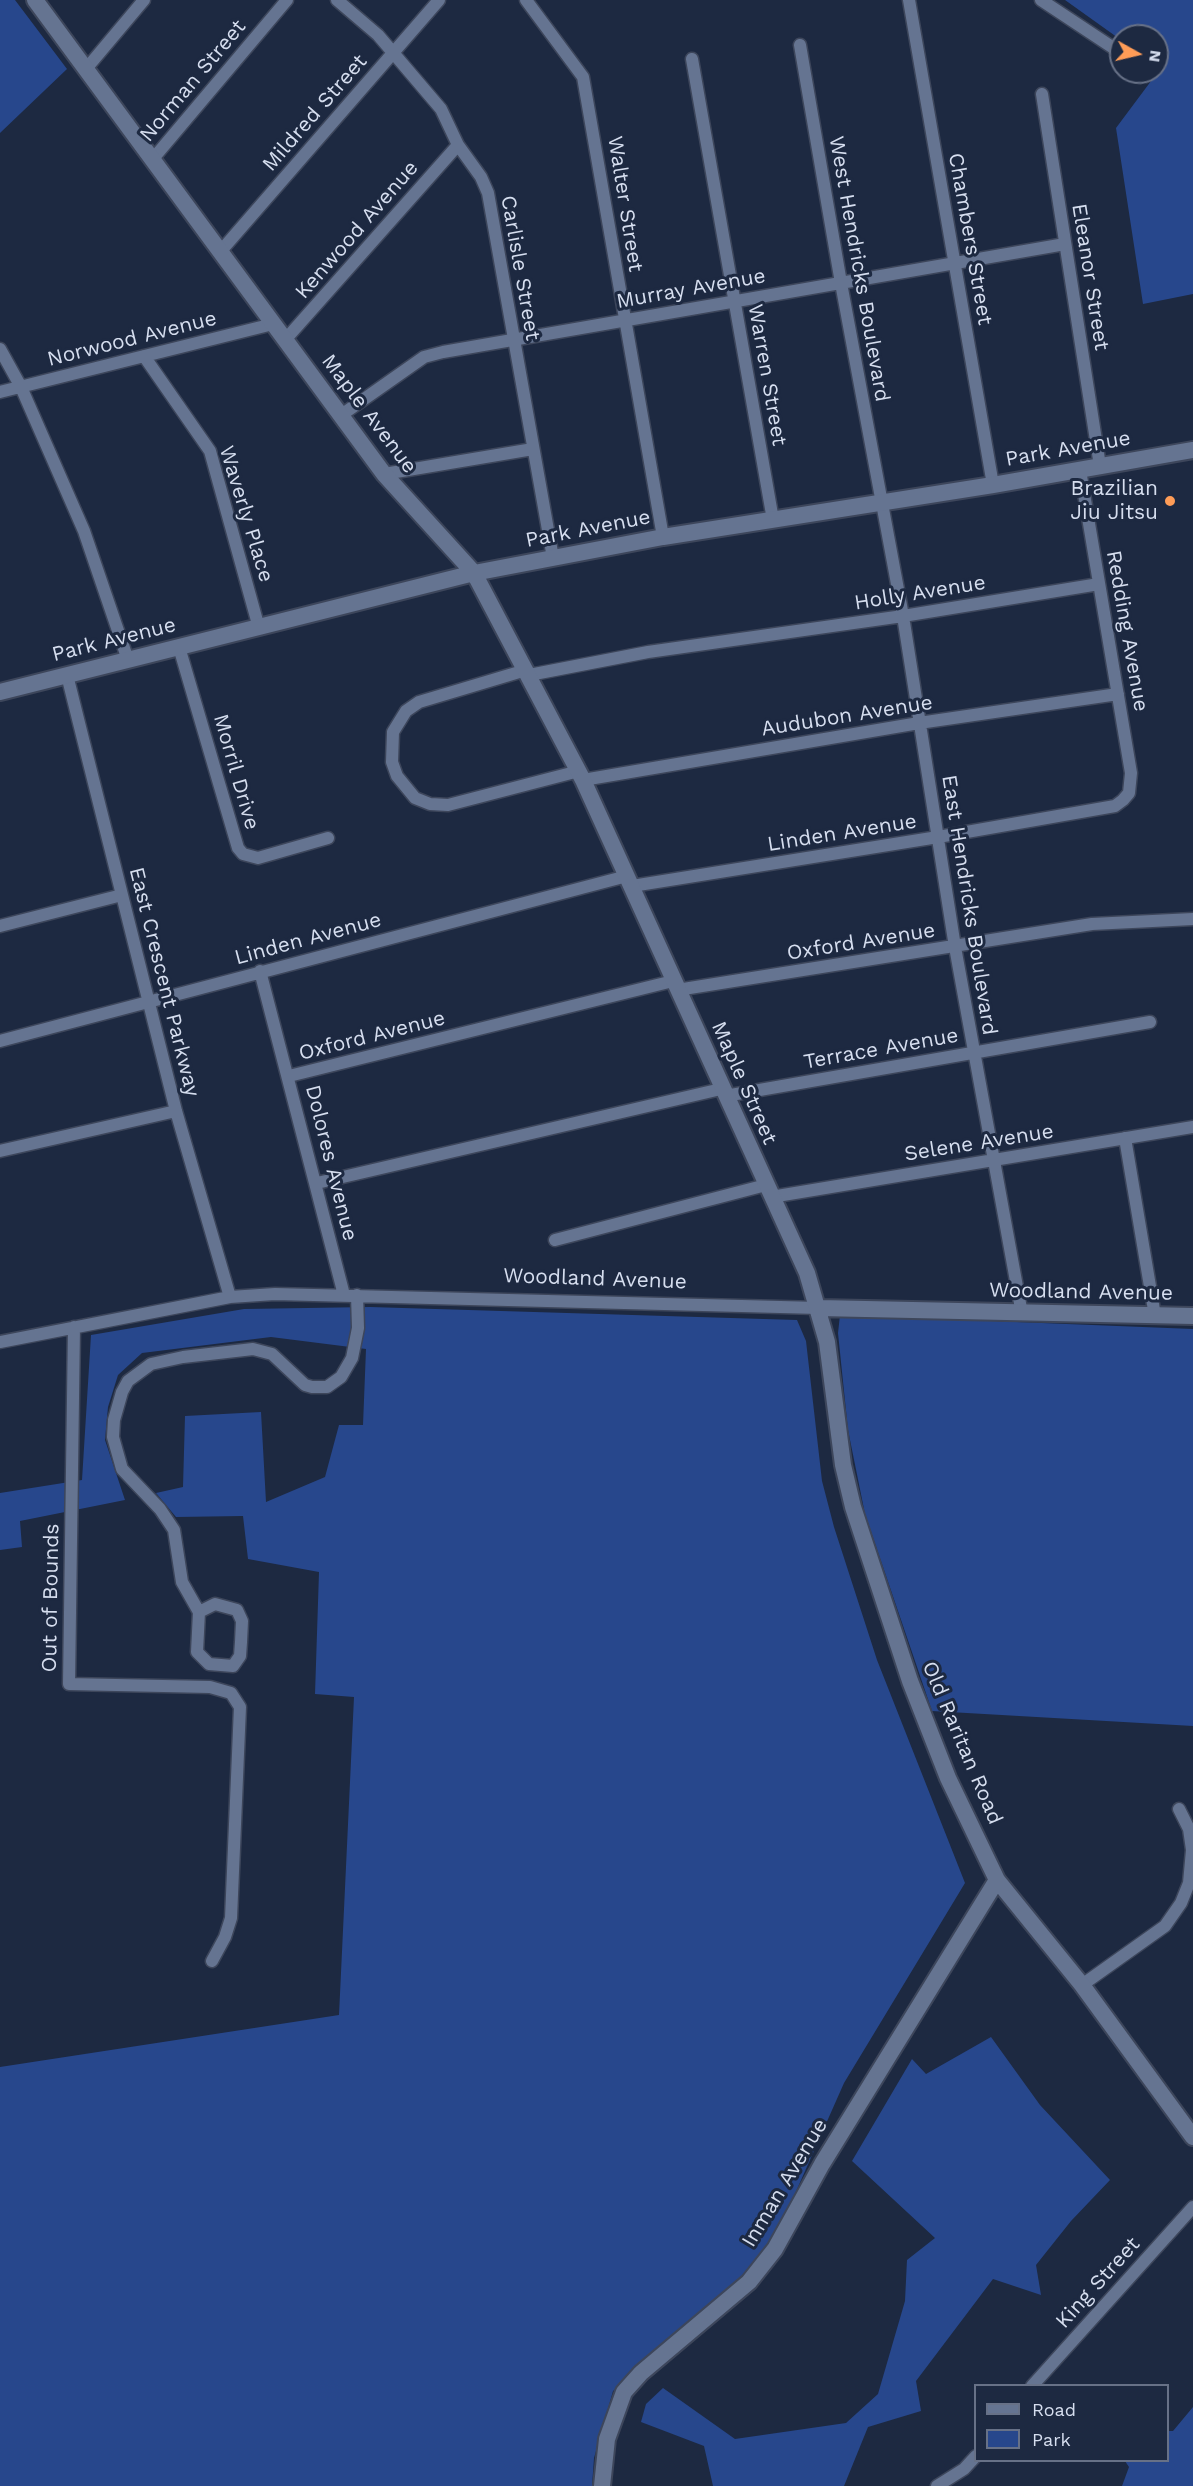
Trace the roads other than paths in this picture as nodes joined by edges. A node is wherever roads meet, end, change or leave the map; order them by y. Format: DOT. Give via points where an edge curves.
graph roads {
  1 [pos="35,0"];
  2 [pos="144,0"];
  3 [pos="287,0"];
  4 [pos="337,0"];
  5 [pos="439,0"];
  6 [pos="526,0"];
  7 [pos="909,0"];
  8 [pos="1041,0"];
  9 [pos="800,45"];
  10 [pos="1109,45"];
  11 [pos="394,52"];
  12 [pos="692,59"];
  13 [pos="86,69"];
  14 [pos="1042,94"];
  15 [pos="458,145"];
  16 [pos="153,160"];
  17 [pos="1065,244"];
  18 [pos="220,252"];
  19 [pos="955,263"];
  20 [pos="841,283"];
  21 [pos="733,301"];
  22 [pos="624,320"];
  23 [pos="273,324"];
  24 [pos="514,339"];
  25 [pos="285,340"];
  26 [pos="0,349"];
  27 [pos="144,356"];
  28 [pos="21,387"];
  29 [pos="0,392"];
  30 [pos="340,416"];
  31 [pos="533,448"];
  32 [pos="1193,450"];
  33 [pos="1100,466"];
  34 [pos="1080,470"];
  35 [pos="384,474"];
  36 [pos="993,485"];
  37 [pos="883,500"];
  38 [pos="773,520"];
  39 [pos="663,537"];
  40 [pos="553,558"];
  41 [pos="474,573"];
  42 [pos="1099,584"];
  43 [pos="903,616"];
  44 [pos="259,628"];
  45 [pos="179,647"];
  46 [pos="128,660"];
  47 [pos="528,673"];
  48 [pos="67,675"];
  49 [pos="0,692"];
  50 [pos="1118,694"];
  51 [pos="919,723"];
  52 [pos="581,775"];
  53 [pos="1126,797"];
  54 [pos="938,837"];
  55 [pos="328,838"];
  56 [pos="629,881"];
  57 [pos="122,895"];
  58 [pos="1193,919"];
  59 [pos="0,926"];
  60 [pos="955,947"];
  61 [pos="260,971"];
  62 [pos="675,985"];
  63 [pos="149,1003"];
  64 [pos="1149,1022"];
  65 [pos="0,1041"];
  66 [pos="974,1053"];
  67 [pos="289,1076"];
  68 [pos="723,1092"];
  69 [pos="176,1111"];
  70 [pos="1193,1127"];
  71 [pos="1125,1138"];
  72 [pos="0,1151"];
  73 [pos="996,1160"];
  74 [pos="317,1183"];
  75 [pos="768,1191"];
  76 [pos="555,1240"];
  77 [pos="344,1295"];
  78 [pos="357,1295"];
  79 [pos="230,1297"];
  80 [pos="819,1308"];
  81 [pos="1022,1314"];
  82 [pos="1155,1316"];
  83 [pos="1193,1316"];
  84 [pos="74,1327"];
  85 [pos="0,1342"];
  86 [pos="199,1612"];
  87 [pos="1179,1809"];
  88 [pos="997,1880"];
  89 [pos="212,1961"];
  90 [pos="1082,1985"];
  91 [pos="1193,2137"];
  92 [pos="1193,2207"];
  93 [pos="1033,2384"];
  94 [pos="974,2457"];
  95 [pos="602,2486"];
  96 [pos="937,2486"];
  1 -- 13 [label="main road, Maple Avenue"];
  2 -- 13 [label="street"];
  3 -- 16 [label="street, Norman Street"];
  4 -- 11 [label="street, Carlisle Street"];
  5 -- 11 [label="street, Mildred Street"];
  6 -- 22 [label="street, Walter Street" via="583,77"];
  7 -- 19 [label="street, Chambers Street"];
  8 -- 10 [label="street"];
  9 -- 20 [label="street, West Hendricks Boulevard"];
  11 -- 15 [label="street, Carlisle Street" via="441,109"];
  11 -- 18 [label="street, Mildred Street"];
  12 -- 21 [label="street, Warren Street"];
  13 -- 16 [label="main road, Maple Avenue"];
  14 -- 17 [label="street, Eleanor Street"];
  15 -- 24 [label="street, Carlisle Street" via="488,193"];
  15 -- 25 [label="street, Kenwood Avenue"];
  16 -- 18 [label="main road, Maple Avenue"];
  17 -- 19 [label="street, Murray Avenue"];
  17 -- 33 [label="street, Eleanor Street"];
  18 -- 23 [label="main road, Maple Avenue"];
  19 -- 20 [label="street, Murray Avenue"];
  19 -- 36 [label="street, Chambers Street"];
  20 -- 21 [label="street, Murray Avenue"];
  20 -- 37 [label="street, West Hendricks Boulevard"];
  21 -- 22 [label="street, Murray Avenue"];
  21 -- 38 [label="street, Warren Street"];
  22 -- 24 [label="street, Murray Avenue"];
  22 -- 39 [label="street, Walter Street"];
  23 -- 25 [label="main road, Maple Avenue"];
  23 -- 27 [label="street, Norwood Avenue"];
  24 -- 30 [label="street, Murray Avenue" via="424,357"];
  24 -- 31 [label="street, Carlisle Street"];
  25 -- 30 [label="main road, Maple Avenue"];
  26 -- 28 [label="street"];
  27 -- 28 [label="street, Norwood Avenue"];
  27 -- 44 [label="street, Waverly Place" via="210,451"];
  28 -- 29 [label="street, Norwood Avenue"];
  28 -- 46 [label="street" via="84,531"];
  30 -- 35 [label="main road, Maple Avenue"];
  31 -- 35 [label="street"];
  31 -- 40 [label="street, Carlisle Street"];
  32 -- 33 [label="main road, Park Avenue"];
  33 -- 34 [label="main road, Park Avenue"];
  34 -- 36 [label="main road, Park Avenue"];
  34 -- 42 [label="street, Redding Avenue"];
  35 -- 41 [label="main road, Maple Avenue"];
  36 -- 37 [label="main road, Park Avenue"];
  37 -- 38 [label="main road, Park Avenue"];
  37 -- 43 [label="street, East Hendricks Boulevard"];
  38 -- 39 [label="main road, Park Avenue"];
  39 -- 40 [label="main road, Park Avenue"];
  40 -- 41 [label="main road, Park Avenue"];
  41 -- 44 [label="main road, Park Avenue"];
  41 -- 47 [label="main road, Maple Avenue"];
  42 -- 43 [label="street, Holly Avenue"];
  42 -- 50 [label="street, Redding Avenue"];
  43 -- 47 [label="street, Holly Avenue"];
  43 -- 51 [label="street, East Hendricks Boulevard"];
  44 -- 45 [label="main road, Park Avenue"];
  45 -- 46 [label="main road, Park Avenue"];
  45 -- 55 [label="street, Morril Drive" via="238,848 243,854 258,858"];
  46 -- 48 [label="main road, Park Avenue"];
  47 -- 52 [label="main road, Maple Avenue"];
  47 -- 52 [label="street, Audubon Avenue" via="418,702 406,711 393,732 392,762 397,776 415,798 448,805"];
  48 -- 49 [label="main road, Park Avenue"];
  48 -- 57 [label="street, East Crescent Parkway"];
  50 -- 51 [label="street, Audubon Avenue"];
  50 -- 53 [label="street, Redding Avenue" via="1132,780"];
  51 -- 52 [label="street, Audubon Avenue"];
  51 -- 54 [label="street, East Hendricks Boulevard"];
  52 -- 56 [label="main road, Maple Avenue"];
  53 -- 54 [label="street, Linden Avenue" via="1115,806"];
  54 -- 56 [label="street, Linden Avenue"];
  54 -- 60 [label="street, East Hendricks Boulevard"];
  56 -- 61 [label="street, Linden Avenue"];
  56 -- 62 [label="main road, Maple Street"];
  57 -- 59 [label="street"];
  57 -- 63 [label="street, East Crescent Parkway"];
  58 -- 60 [label="street, Oxford Avenue" via="1092,924"];
  60 -- 62 [label="street, Oxford Avenue"];
  60 -- 66 [label="street, East Hendricks Boulevard"];
  61 -- 63 [label="street, Linden Avenue"];
  61 -- 67 [label="street, Dolores Avenue"];
  62 -- 67 [label="street, Oxford Avenue"];
  62 -- 68 [label="main road, Maple Street"];
  63 -- 65 [label="street, Linden Avenue"];
  63 -- 69 [label="street, East Crescent Parkway"];
  64 -- 66 [label="street, Terrace Avenue"];
  66 -- 68 [label="street, Terrace Avenue"];
  66 -- 73 [label="street, East Hendricks Boulevard"];
  67 -- 74 [label="street, Dolores Avenue"];
  68 -- 74 [label="street, Terrace Avenue"];
  68 -- 75 [label="main road, Maple Street"];
  69 -- 72 [label="street"];
  69 -- 79 [label="street, East Crescent Parkway"];
  70 -- 71 [label="street, Selene Avenue"];
  71 -- 73 [label="street, Selene Avenue"];
  71 -- 82 [label="street"];
  73 -- 75 [label="street, Selene Avenue"];
  73 -- 81 [label="street, East Hendricks Boulevard"];
  74 -- 77 [label="street, Dolores Avenue"];
  75 -- 76 [label="street, Selene Avenue"];
  75 -- 80 [label="main road, Maple Street"];
  77 -- 78 [label="street, Woodland Avenue"];
  77 -- 79 [label="street, Woodland Avenue"];
  78 -- 80 [label="street, Woodland Avenue"];
  78 -- 86 [label="street" via="358,1328 352,1358 341,1377 327,1387 305,1384 272,1354 253,1349 151,1364 128,1381 122,1392 113,1437 122,1469 169,1520 182,1582"];
  79 -- 84 [label="street, Woodland Avenue"];
  80 -- 81 [label="main road, Woodland Avenue"];
  80 -- 88 [label="main road, Old Raritan Road" via="853,1507 914,1691 948,1778"];
  81 -- 82 [label="main road, Woodland Avenue"];
  82 -- 83 [label="main road, Woodland Avenue"];
  84 -- 85 [label="street, Woodland Avenue"];
  84 -- 89 [label="street, Out of Bounds" via="69,1684 210,1687 231,1693 240,1707 231,1918"];
  86 -- 86 [label="street" via="214,1604 237,1610 242,1621 241,1642 240,1656 233,1666 215,1666 200,1658 196,1642"];
  87 -- 90 [label="street" via="1189,1829 1192,1850 1189,1883 1181,1903 1165,1926"];
  88 -- 90 [label="main road, Old Raritan Road"];
  88 -- 95 [label="main road, Inman Avenue" via="822,2164 775,2249 749,2282 641,2373 624,2392 607,2439"];
  90 -- 91 [label="main road, Old Raritan Road"];
  92 -- 93 [label="street, King Street"];
  94 -- 96 [label="street" via="964,2469"];
}
